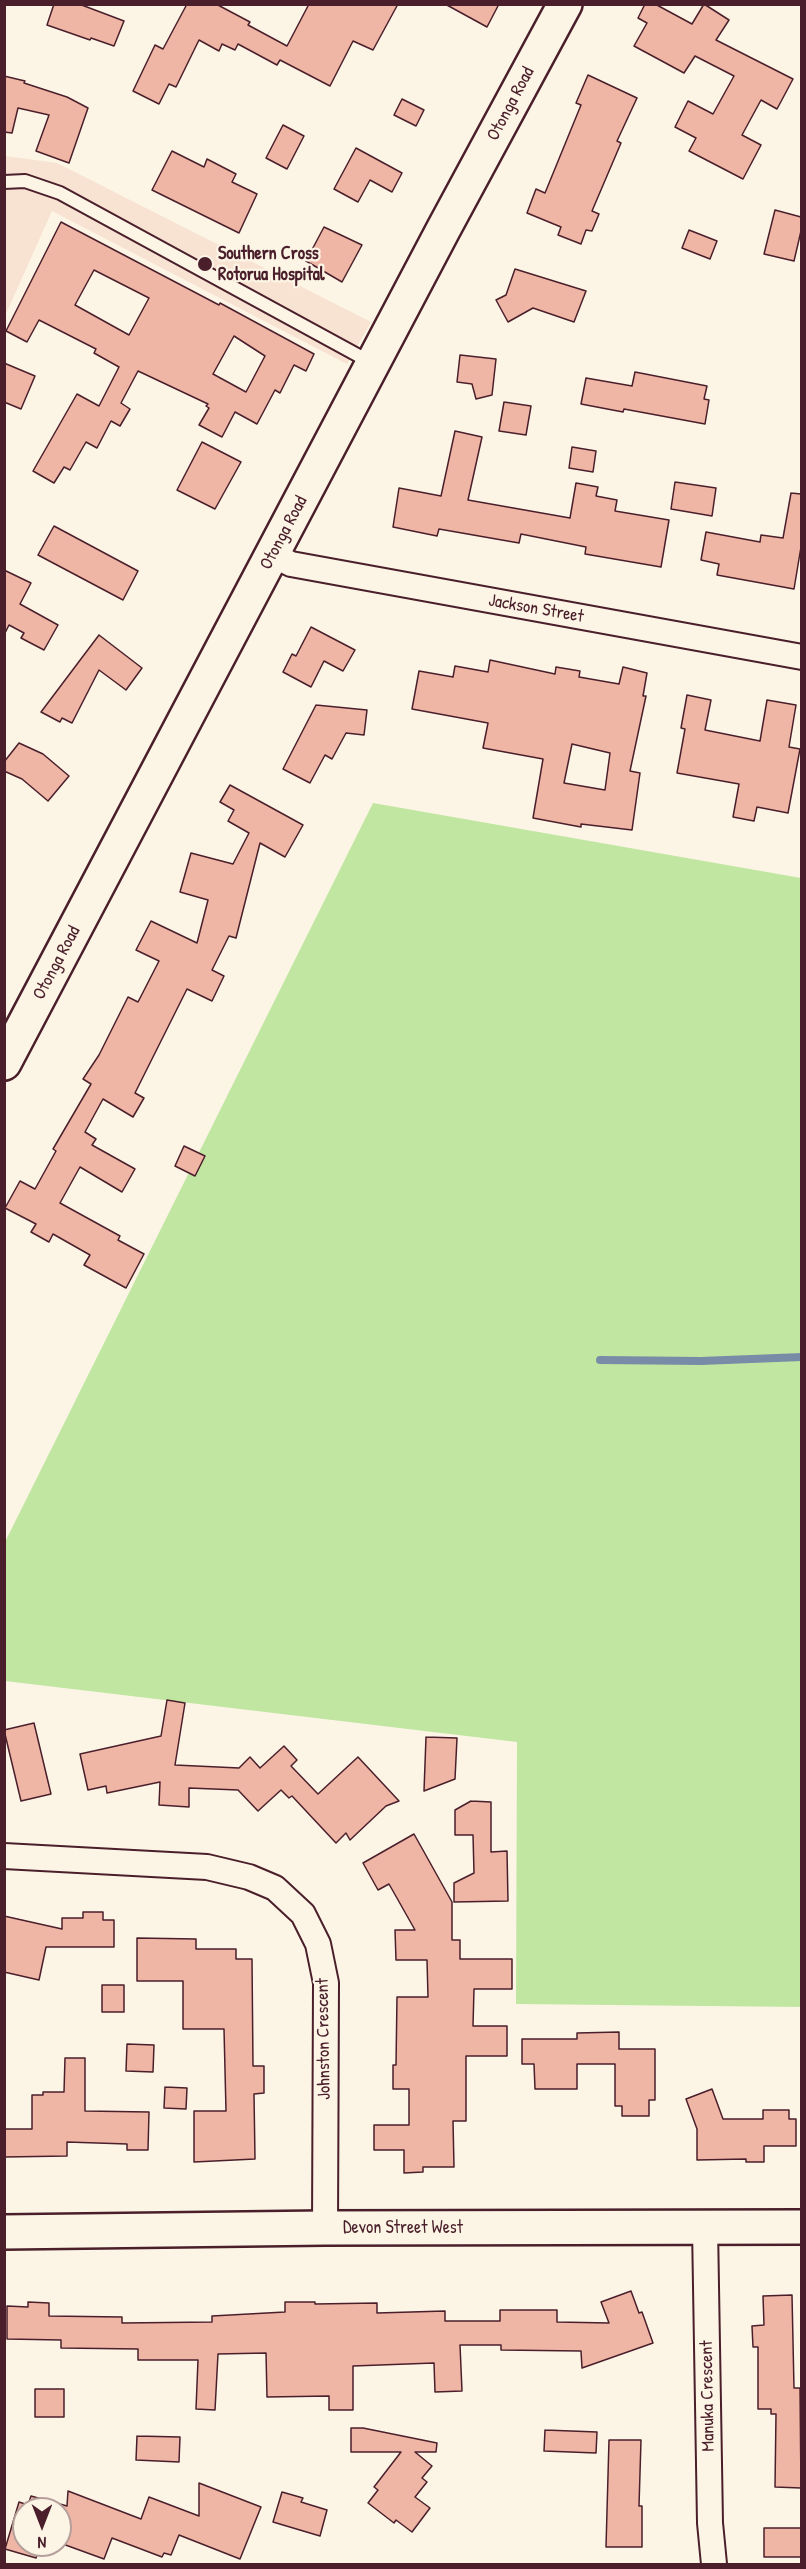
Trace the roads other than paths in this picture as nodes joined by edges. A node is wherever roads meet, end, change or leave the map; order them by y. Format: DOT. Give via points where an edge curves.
graph roads {
  1 [pos="565,4"];
  2 [pos="4,182"];
  3 [pos="374,364"];
  4 [pos="273,555"];
  5 [pos="801,657"];
  6 [pos="4,1064"];
  7 [pos="4,1856"];
  8 [pos="325,2228"];
  9 [pos="705,2228"];
  10 [pos="801,2228"];
  11 [pos="4,2232"];
  12 [pos="714,2565"];
  1 -- 3 [label="street, Otonga Road"];
  2 -- 3 [label="lane" via="25,181 60,193"];
  3 -- 4 [label="street, Otonga Road"];
  4 -- 5 [label="street, Jackson Street" via="291,564"];
  4 -- 6 [label="street, Otonga Road"];
  7 -- 8 [label="street, Johnston Crescent" via="207,1867 275,1888 303,1914 318,1944 326,1983"];
  8 -- 9 [label="street, Devon Street West"];
  8 -- 11 [label="street, Devon Street West"];
  9 -- 10 [label="street, Devon Street West"];
  9 -- 12 [label="street, Manuka Crescent"];
}
